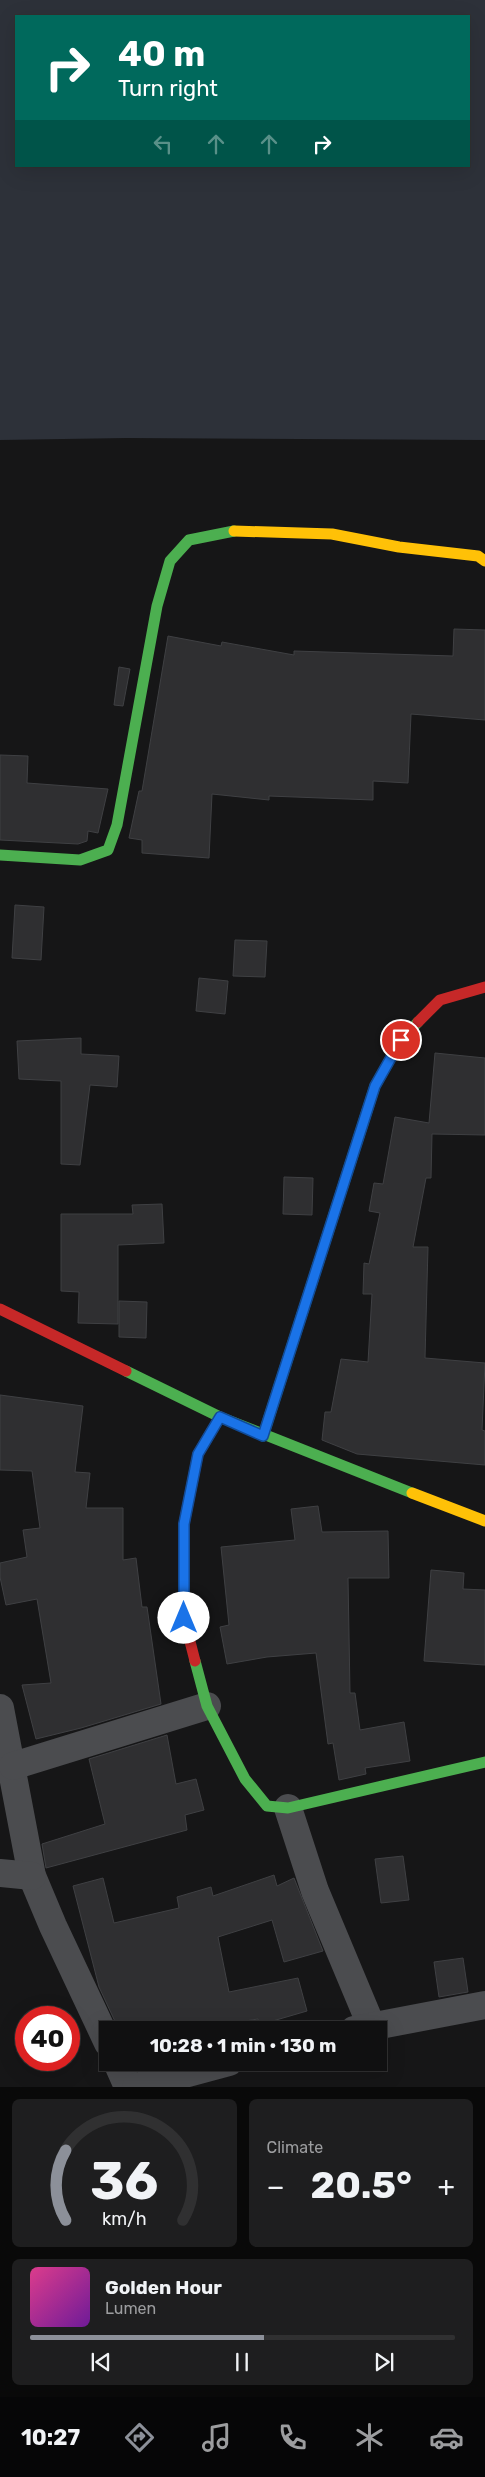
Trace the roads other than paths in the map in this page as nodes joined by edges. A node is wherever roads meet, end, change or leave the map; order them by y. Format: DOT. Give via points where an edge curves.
graph roads {
  1 [pos="485,561"];
  2 [pos="0,855"];
  3 [pos="485,987"];
  4 [pos="7,1318"];
  5 [pos="220,1417"];
  6 [pos="263,1436"];
  7 [pos="485,1521"];
  8 [pos="207,1706"];
  9 [pos="0,1708"];
  10 [pos="485,1762"];
  11 [pos="12,1766"];
  12 [pos="288,1808"];
  13 [pos="0,1873"];
  14 [pos="32,1876"];
  15 [pos="485,2005"];
  16 [pos="360,2021"];
  17 [pos="387,2023"];
  18 [pos="99,2024"];
  19 [pos="121,2071"];
  20 [pos="196,2071"];
  21 [pos="128,2087"];
  22 [pos="136,2087"];
  1 -- 2 [label="street" via="478,556 399,547 332,534 235,531 189,540 170,561 158,606 117,825 108,850 80,860"];
  3 -- 6 [label="street" via="440,1000 401,1040 375,1086"];
  4 -- 5 [label="street"];
  5 -- 6 [label="street"];
  5 -- 8 [label="street" via="198,1454 184,1524 184,1618"];
  6 -- 7 [label="street"];
  8 -- 11 [label="street"];
  8 -- 12 [label="street" via="245,1779 267,1806"];
  9 -- 11 [label="street"];
  10 -- 12 [label="street"];
  11 -- 14 [label="street"];
  12 -- 16 [label="street"];
  13 -- 14 [label="street"];
  14 -- 18 [label="street"];
  15 -- 17 [label="street"];
  19 -- 21 [label="street"];
  20 -- 22 [label="street"];
}
